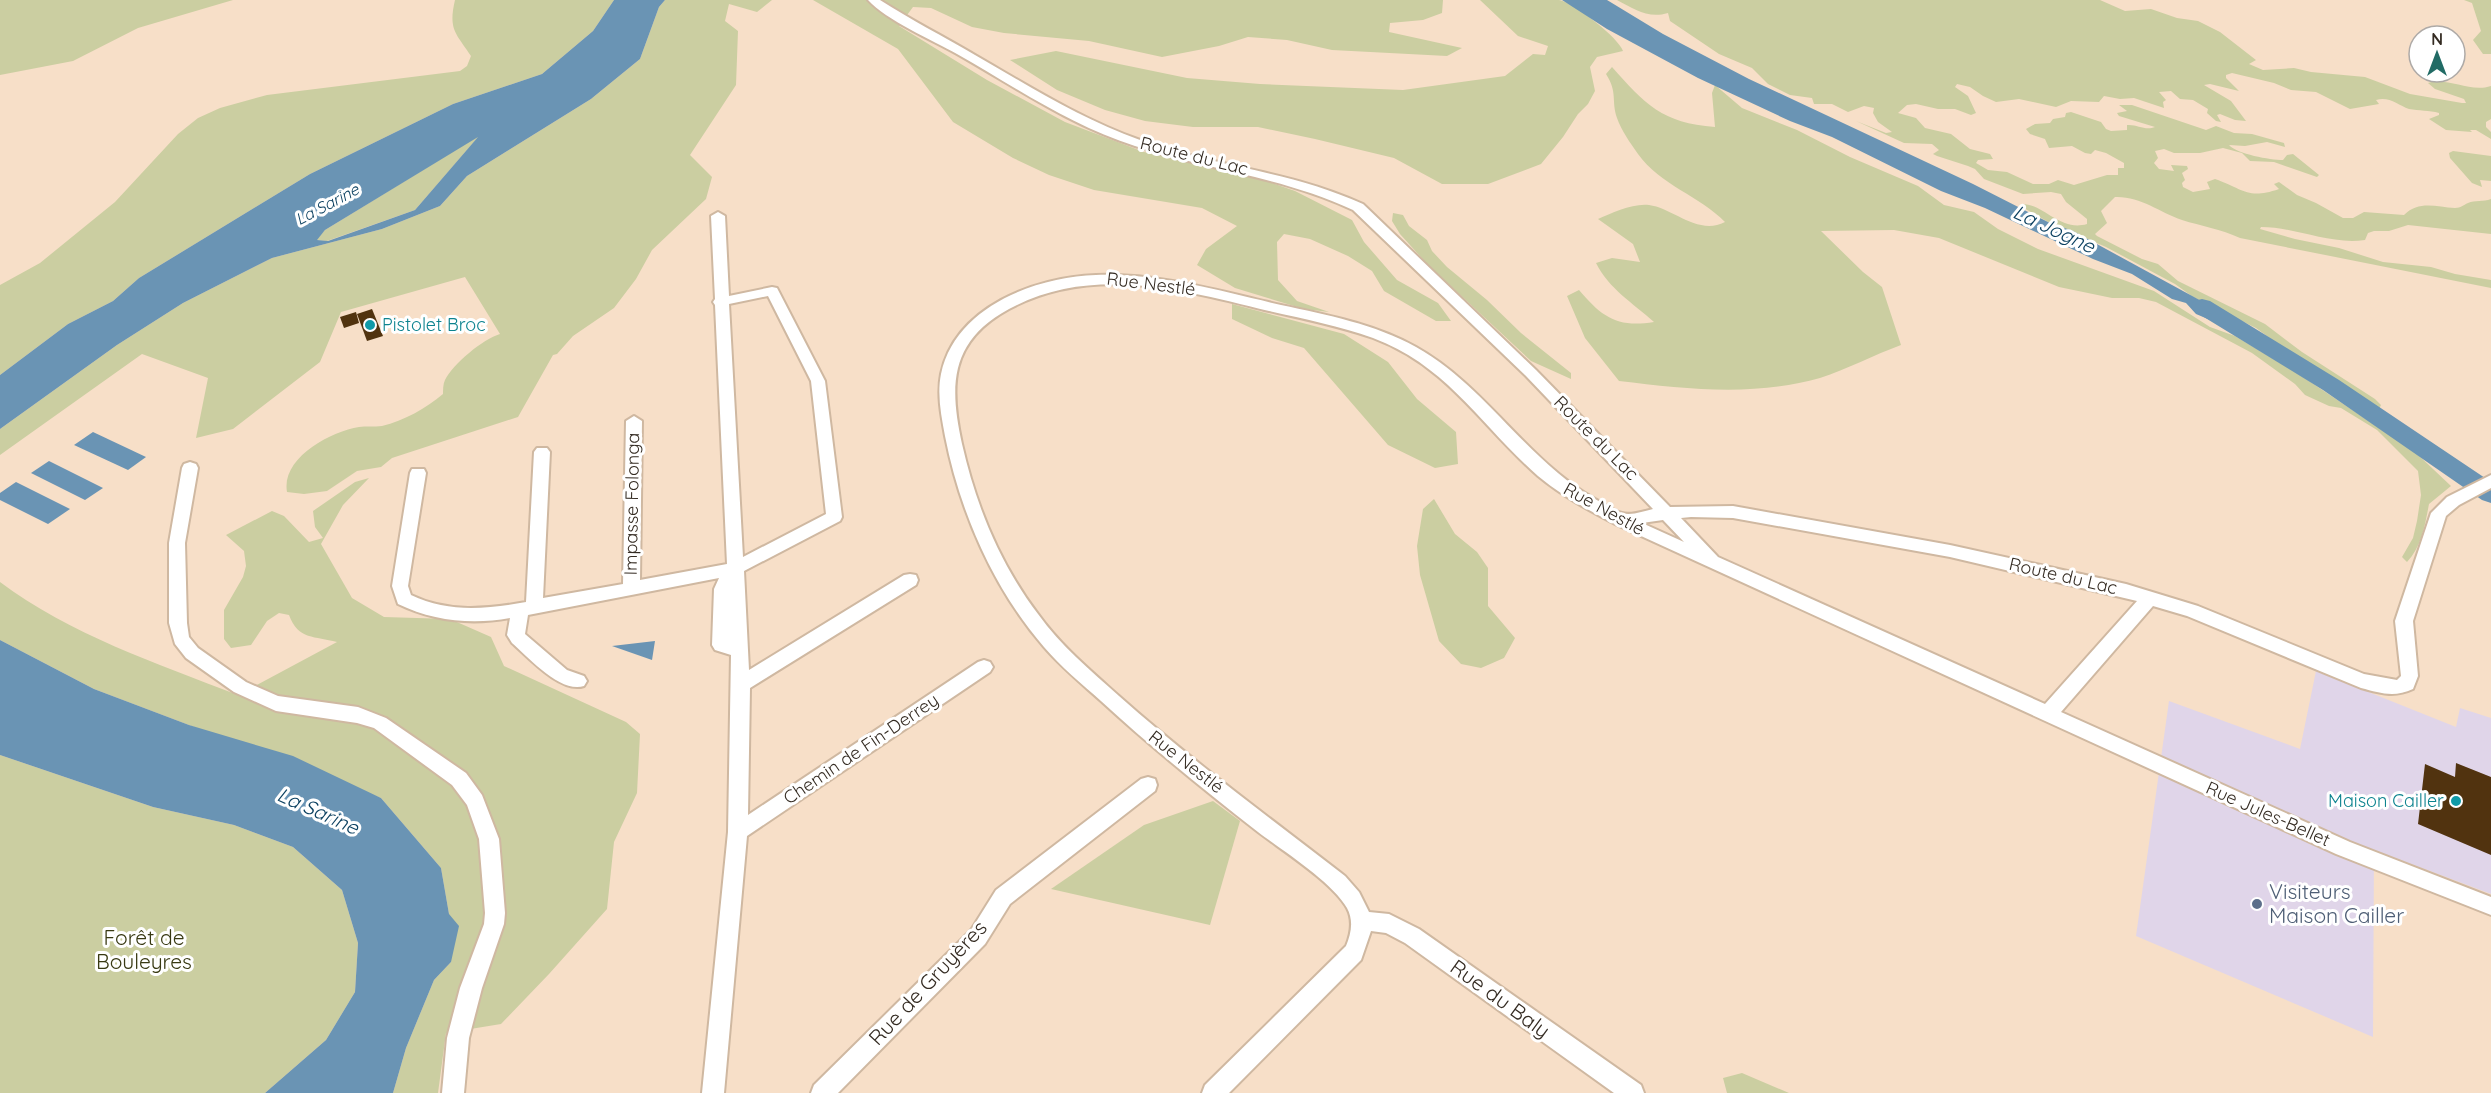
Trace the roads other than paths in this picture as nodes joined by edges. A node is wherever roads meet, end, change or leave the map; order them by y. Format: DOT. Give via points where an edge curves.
graph roads {
  1 [pos="873,0"];
  2 [pos="718,216"];
  3 [pos="720,302"];
  4 [pos="634,421"];
  5 [pos="542,452"];
  6 [pos="190,468"];
  7 [pos="418,473"];
  8 [pos="2491,481"];
  9 [pos="1668,512"];
  10 [pos="1623,521"];
  11 [pos="1713,562"];
  12 [pos="735,574"];
  13 [pos="910,580"];
  14 [pos="631,588"];
  15 [pos="2150,598"];
  16 [pos="527,608"];
  17 [pos="984,667"];
  18 [pos="578,681"];
  19 [pos="741,684"];
  20 [pos="2049,715"];
  21 [pos="1148,784"];
  22 [pos="738,832"];
  23 [pos="2491,906"];
  24 [pos="1361,920"];
  25 [pos="453,1093"];
  26 [pos="713,1093"];
  27 [pos="822,1093"];
  28 [pos="1213,1093"];
  29 [pos="1633,1093"];
  1 -- 9 [label="street, Route du Lac" via="1104,131 1162,150 1237,166 1329,194 1358,207 1531,373"];
  2 -- 3 [label="street"];
  3 -- 12 [label="street"];
  3 -- 12 [label="street" via="772,291 818,381 834,517"];
  4 -- 14 [label="street, Impasse Folonga"];
  5 -- 16 [label="street"];
  6 -- 25 [label="street" via="177,543 178,623 185,645 228,679 263,698 290,706 358,715 380,723 459,780 475,801 489,839 494,924 458,1038"];
  7 -- 16 [label="street, Impasse Folonga" via="400,586 404,599 455,615 491,615"];
  8 -- 15 [label="street, Route du Lac" via="2459,497 2439,513 2404,621 2412,674 2403,687 2361,681 2192,611"];
  9 -- 10 [label="street"];
  9 -- 11 [label="street"];
  9 -- 15 [label="street, Route du Lac" via="1699,509 1780,520 1950,551"];
  10 -- 11 [label="street, Rue Nestlé"];
  10 -- 24 [label="street, Rue Nestlé" via="1574,496 1547,475 1437,365 1402,345 1361,329 1178,284 1101,278 1060,283 1017,297 984,317 962,342 947,378 947,406 958,465 983,540 1030,616 1049,642 1137,724 1338,882 1351,896"];
  11 -- 20 [label="street, Rue Nestlé"];
  12 -- 14 [label="street, Impasse Folonga"];
  12 -- 19 [label="street"];
  13 -- 19 [label="street"];
  14 -- 16 [label="street, Impasse Folonga"];
  15 -- 20 [label="street"];
  16 -- 18 [label="street" via="516,631 518,638 561,675"];
  17 -- 22 [label="street, Chemin de Fin-Derrey"];
  19 -- 22 [label="street"];
  20 -- 23 [label="street, Rue Jules-Bellet" via="2343,848"];
  21 -- 27 [label="street, Rue de Gruyères" via="1003,897 978,937"];
  22 -- 26 [label="street"];
  24 -- 28 [label="street" via="1362,930 1354,953"];
  24 -- 29 [label="street, Rue du Baly" via="1389,924 1412,936"];
}
